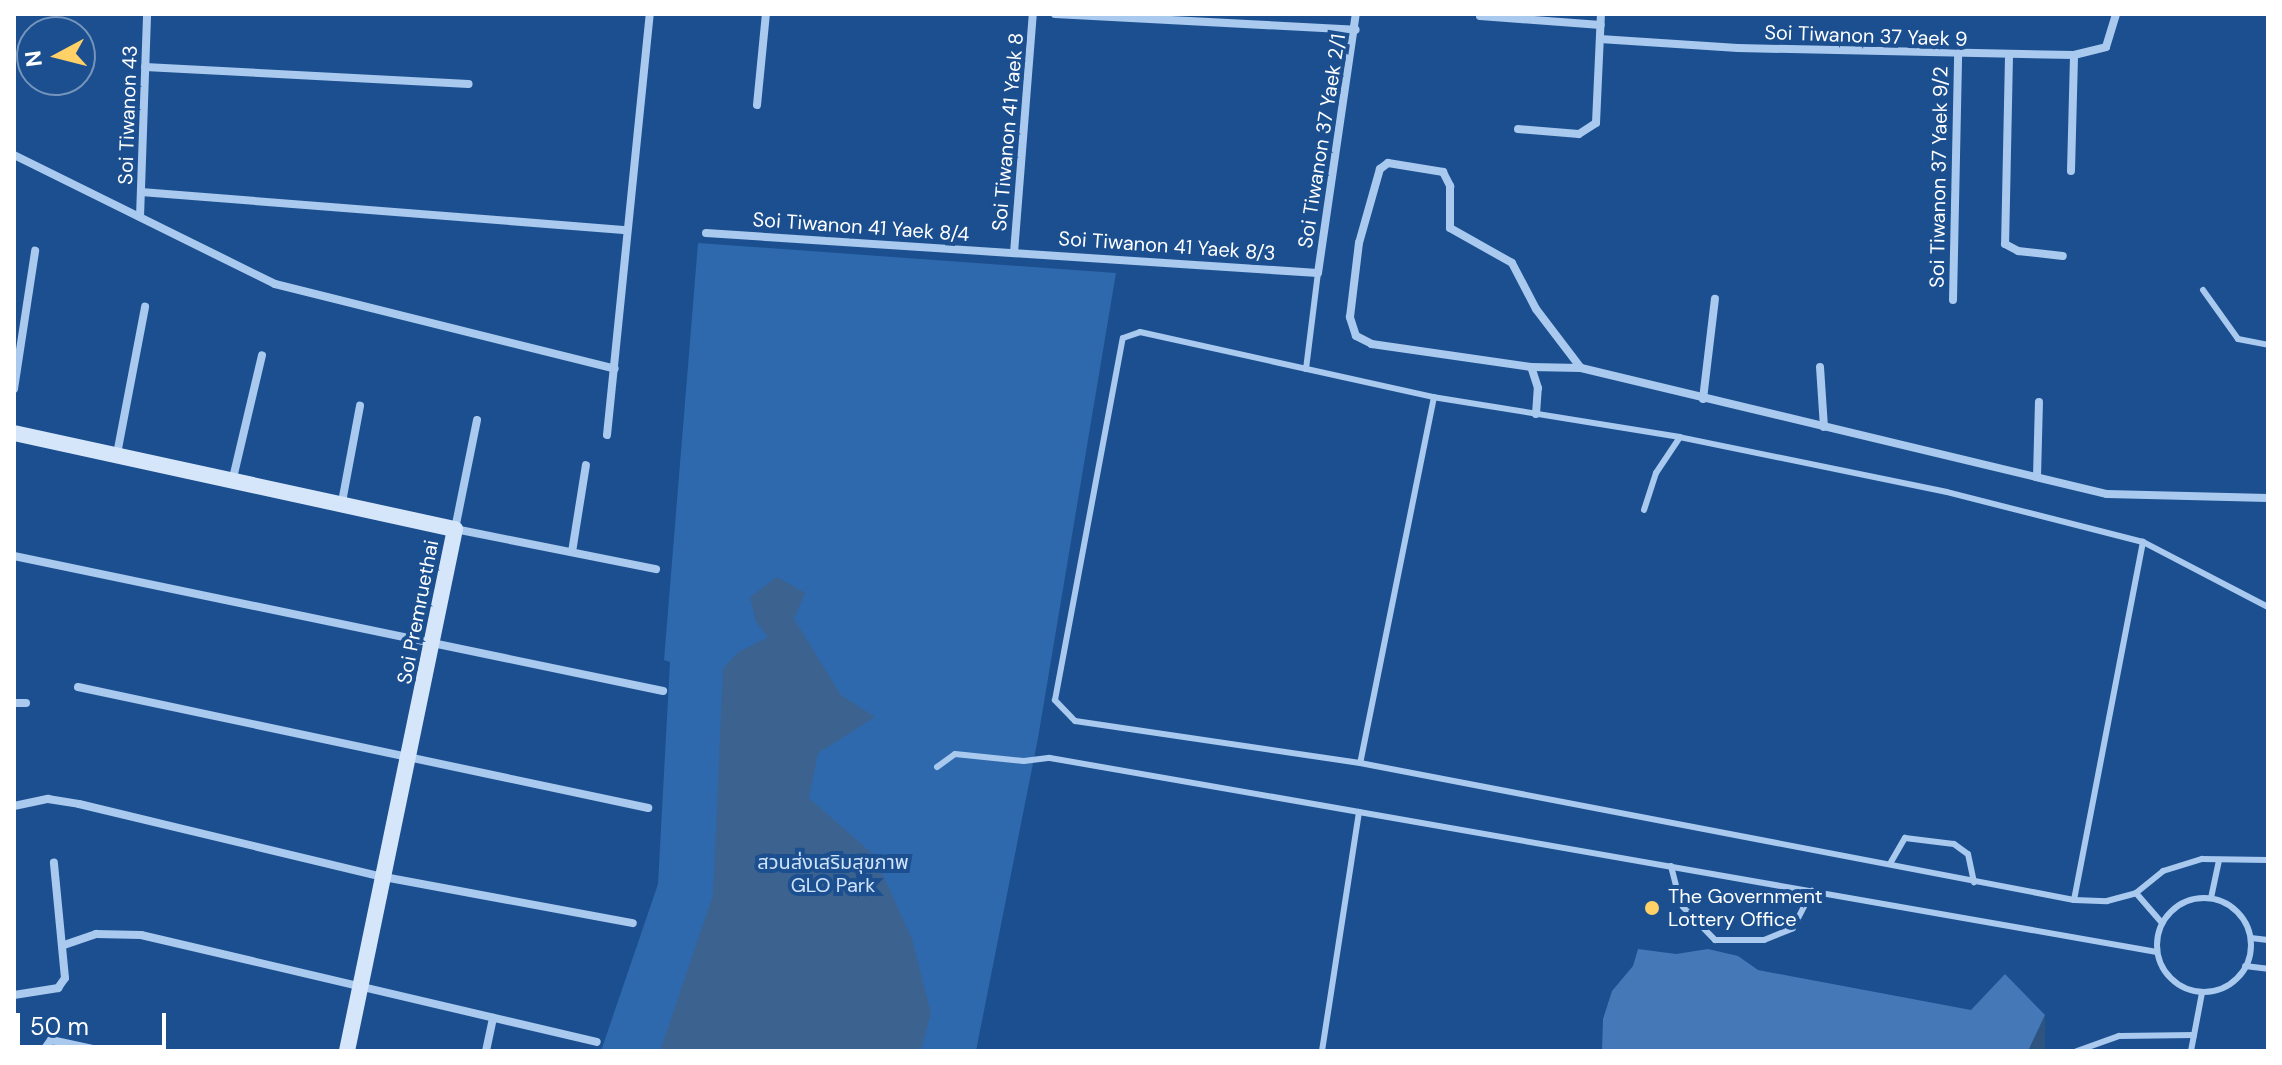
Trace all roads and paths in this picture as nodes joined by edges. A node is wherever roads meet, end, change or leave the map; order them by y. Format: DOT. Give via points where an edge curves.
graph roads {
  1 [pos="147,14"];
  2 [pos="650,14"];
  3 [pos="766,14"];
  4 [pos="1033,14"];
  5 [pos="1055,14"];
  6 [pos="1356,14"];
  7 [pos="1601,14"];
  8 [pos="2116,14"];
  9 [pos="1480,16"];
  10 [pos="1601,25"];
  11 [pos="1356,30"];
  12 [pos="1600,39"];
  13 [pos="1958,54"];
  14 [pos="2074,55"];
  15 [pos="2009,56"];
  16 [pos="145,67"];
  17 [pos="469,84"];
  18 [pos="757,105"];
  19 [pos="1518,129"];
  20 [pos="14,155"];
  21 [pos="2071,171"];
  22 [pos="141,192"];
  23 [pos="140,217"];
  24 [pos="627,230"];
  25 [pos="706,233"];
  26 [pos="35,251"];
  27 [pos="1014,253"];
  28 [pos="2063,256"];
  29 [pos="1318,273"];
  30 [pos="2203,290"];
  31 [pos="1715,299"];
  32 [pos="1953,300"];
  33 [pos="145,307"];
  34 [pos="2268,345"];
  35 [pos="262,355"];
  36 [pos="1531,367"];
  37 [pos="1820,367"];
  38 [pos="1581,368"];
  39 [pos="615,369"];
  40 [pos="1306,369"];
  41 [pos="14,389"];
  42 [pos="1434,397"];
  43 [pos="1703,399"];
  44 [pos="2039,402"];
  45 [pos="360,406"];
  46 [pos="1536,414"];
  47 [pos="477,420"];
  48 [pos="1824,427"];
  49 [pos="14,433"];
  50 [pos="607,435"];
  51 [pos="1680,437"];
  52 [pos="117,454"];
  53 [pos="586,465"];
  54 [pos="2037,477"];
  55 [pos="233,478"];
  56 [pos="2268,498"];
  57 [pos="342,502"];
  58 [pos="1644,510"];
  59 [pos="455,529"];
  60 [pos="2143,542"];
  61 [pos="572,552"];
  62 [pos="14,556"];
  63 [pos="656,569"];
  64 [pos="2268,607"];
  65 [pos="432,643"];
  66 [pos="78,687"];
  67 [pos="663,691"];
  68 [pos="14,703"];
  69 [pos="26,703"];
  70 [pos="409,760"];
  71 [pos="1360,763"];
  72 [pos="937,767"];
  73 [pos="14,806"];
  74 [pos="648,808"];
  75 [pos="1359,812"];
  76 [pos="2219,860"];
  77 [pos="2268,860"];
  78 [pos="1891,862"];
  79 [pos="54,863"];
  80 [pos="1671,866"];
  81 [pos="384,877"];
  82 [pos="1974,882"];
  83 [pos="1812,891"];
  84 [pos="2136,893"];
  85 [pos="2211,898"];
  86 [pos="2074,900"];
  87 [pos="633,923"];
  88 [pos="2162,923"];
  89 [pos="2251,938"];
  90 [pos="2268,940"];
  91 [pos="64,945"];
  92 [pos="2157,952"];
  93 [pos="2245,966"];
  94 [pos="2268,969"];
  95 [pos="360,988"];
  96 [pos="2202,993"];
  97 [pos="14,995"];
  98 [pos="493,1018"];
  99 [pos="2194,1035"];
  100 [pos="597,1042"];
  101 [pos="43,1051"];
  102 [pos="102,1051"];
  103 [pos="347,1051"];
  104 [pos="486,1051"];
  105 [pos="1322,1051"];
  106 [pos="2077,1051"];
  107 [pos="2191,1051"];
  1 -- 16 [label="street, Soi Tiwanon 43"];
  2 -- 24 [label="street"];
  3 -- 18 [label="street"];
  4 -- 27 [label="street, Soi Tiwanon 41 Yaek 8"];
  5 -- 11 [label="street"];
  6 -- 11 [label="street, Soi Tiwanon 37 Yaek 2/1"];
  7 -- 10 [label="street"];
  8 -- 14 [label="street, Soi Tiwanon 37 Yaek 9" via="2106,47"];
  9 -- 10 [label="street"];
  10 -- 12 [label="street"];
  11 -- 29 [label="street, Soi Tiwanon 37 Yaek 2/1"];
  12 -- 13 [label="street, Soi Tiwanon 37 Yaek 9"];
  12 -- 19 [label="street" via="1596,123 1579,134"];
  13 -- 15 [label="street, Soi Tiwanon 37 Yaek 9"];
  13 -- 32 [label="street, Soi Tiwanon 37 Yaek 9/2"];
  14 -- 15 [label="street, Soi Tiwanon 37 Yaek 9"];
  14 -- 21 [label="street"];
  15 -- 28 [label="street" via="2005,244 2018,251"];
  16 -- 17 [label="street"];
  16 -- 22 [label="street, Soi Tiwanon 43"];
  20 -- 23 [label="street"];
  22 -- 23 [label="street, Soi Tiwanon 43"];
  22 -- 24 [label="street"];
  23 -- 39 [label="street" via="275,284"];
  24 -- 39 [label="street"];
  25 -- 27 [label="street, Soi Tiwanon 41 Yaek 8/4"];
  26 -- 41 [label="street"];
  27 -- 29 [label="street, Soi Tiwanon 41 Yaek 8/3"];
  29 -- 40 [label="lane"];
  30 -- 34 [label="lane" via="2238,339"];
  31 -- 43 [label="street"];
  33 -- 52 [label="street"];
  35 -- 55 [label="street"];
  36 -- 38 [label="street"];
  36 -- 38 [label="street" via="1372,344 1356,336 1350,317 1359,243 1375,178 1388,163 1443,172 1450,186 1450,228 1512,263 1536,309"];
  36 -- 46 [label="street" via="1538,388"];
  37 -- 48 [label="street"];
  38 -- 43 [label="street"];
  39 -- 50 [label="street"];
  40 -- 42 [label="lane"];
  40 -- 71 [label="lane" via="1140,332 1123,338 1055,700 1075,721"];
  42 -- 46 [label="lane"];
  42 -- 71 [label="lane"];
  43 -- 48 [label="street"];
  44 -- 54 [label="street"];
  45 -- 57 [label="street"];
  46 -- 51 [label="lane"];
  47 -- 59 [label="street"];
  48 -- 54 [label="street"];
  49 -- 52 [label="street, Soi Premruethai"];
  51 -- 58 [label="lane" via="1656,473"];
  51 -- 60 [label="lane" via="1947,492"];
  52 -- 55 [label="street, Soi Premruethai"];
  53 -- 61 [label="street"];
  54 -- 56 [label="street" via="2146,498"];
  55 -- 57 [label="street, Soi Premruethai"];
  57 -- 59 [label="street, Soi Premruethai"];
  59 -- 61 [label="street"];
  59 -- 65 [label="street, Soi Premruethai"];
  60 -- 64 [label="lane"];
  60 -- 86 [label="lane"];
  61 -- 63 [label="street"];
  62 -- 65 [label="street"];
  65 -- 67 [label="street"];
  65 -- 70 [label="street, Soi Premruethai"];
  66 -- 70 [label="street"];
  68 -- 69 [label="street"];
  70 -- 74 [label="street"];
  70 -- 81 [label="street, Soi Premruethai"];
  71 -- 78 [label="lane"];
  72 -- 75 [label="lane" via="955,754 1024,761 1050,758"];
  73 -- 81 [label="street" via="48,799 79,804"];
  75 -- 80 [label="lane"];
  75 -- 105 [label="lane"];
  76 -- 77 [label="lane"];
  76 -- 84 [label="lane" via="2202,859 2163,871"];
  76 -- 85 [label="lane"];
  78 -- 82 [label="lane"];
  78 -- 82 [label="lane" via="1905,838 1954,844 1968,854"];
  79 -- 91 [label="street"];
  80 -- 83 [label="lane"];
  80 -- 83 [label="lane" via="1681,905 1715,940 1764,940 1793,928"];
  81 -- 87 [label="street"];
  81 -- 95 [label="street, Soi Premruethai"];
  82 -- 86 [label="lane"];
  83 -- 92 [label="lane"];
  84 -- 86 [label="lane" via="2107,901"];
  84 -- 88 [label="lane"];
  85 -- 88 [label="lane" via="2183,903"];
  85 -- 89 [label="lane" via="2237,911"];
  88 -- 92 [label="lane"];
  89 -- 90 [label="lane"];
  89 -- 93 [label="lane"];
  91 -- 95 [label="street" via="96,934 141,935"];
  91 -- 97 [label="street" via="65,978 58,988"];
  92 -- 96 [label="lane" via="2172,980"];
  93 -- 94 [label="lane"];
  93 -- 96 [label="lane" via="2233,983"];
  95 -- 98 [label="street"];
  95 -- 103 [label="street, Soi Premruethai"];
  96 -- 99 [label="lane"];
  98 -- 100 [label="street"];
  98 -- 104 [label="street"];
  99 -- 106 [label="lane" via="2119,1036"];
  99 -- 107 [label="lane"];
  101 -- 102 [label="street" via="51,1040"];
}
